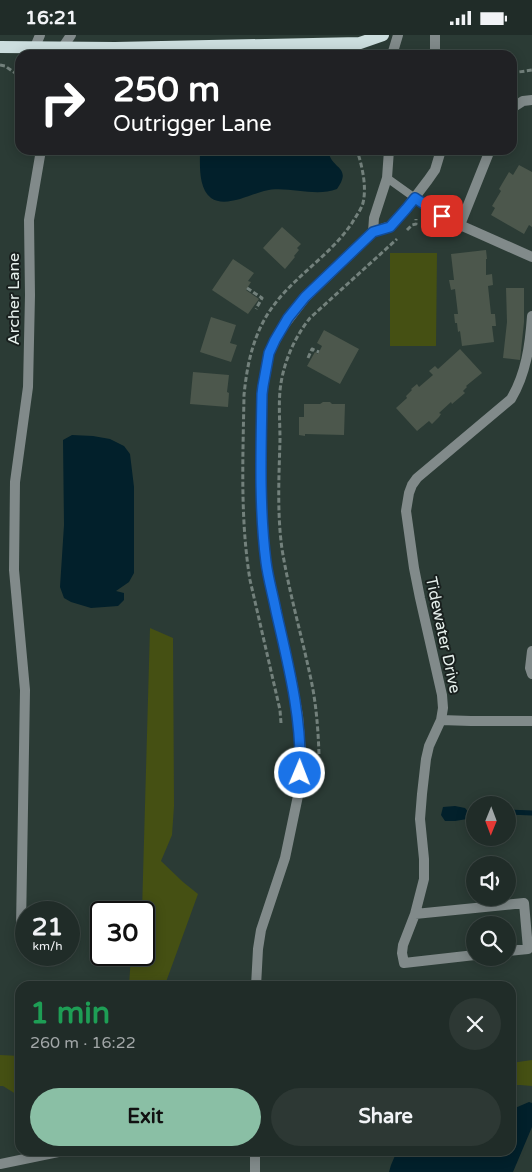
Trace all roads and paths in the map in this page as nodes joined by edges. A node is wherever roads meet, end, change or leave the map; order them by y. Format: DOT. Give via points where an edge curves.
graph roads {
  1 [pos="40,35"];
  2 [pos="70,35"];
  3 [pos="383,35"];
  4 [pos="398,35"];
  5 [pos="435,35"];
  6 [pos="0,47"];
  7 [pos="26,50"];
  8 [pos="35,50"];
  9 [pos="62,50"];
  10 [pos="80,50"];
  11 [pos="394,50"];
  12 [pos="435,50"];
  13 [pos="0,65"];
  14 [pos="532,70"];
  15 [pos="517,72"];
  16 [pos="15,73"];
  17 [pos="532,100"];
  18 [pos="517,105"];
  19 [pos="39,155"];
  20 [pos="358,155"];
  21 [pos="389,155"];
  22 [pos="439,155"];
  23 [pos="488,155"];
  24 [pos="387,178"];
  25 [pos="415,198"];
  26 [pos="460,225"];
  27 [pos="373,232"];
  28 [pos="404,232"];
  29 [pos="397,239"];
  30 [pos="532,257"];
  31 [pos="247,288"];
  32 [pos="256,309"];
  33 [pos="532,316"];
  34 [pos="319,352"];
  35 [pos="308,358"];
  36 [pos="532,651"];
  37 [pos="532,674"];
  38 [pos="441,720"];
  39 [pos="532,721"];
  40 [pos="281,723"];
  41 [pos="319,754"];
  42 [pos="21,901"];
  43 [pos="414,914"];
  44 [pos="516,950"];
  45 [pos="466,956"];
  46 [pos="256,981"];
  47 [pos="37,1156"];
  48 [pos="255,1156"];
  49 [pos="0,1163"];
  50 [pos="254,1172"];
  1 -- 8 [label="street"];
  2 -- 9 [label="street"];
  3 -- 10 [label="main road" via="360,43"];
  4 -- 11 [label="street"];
  5 -- 12 [label="street"];
  6 -- 7 [label="main road"];
  13 -- 16 [label="path"];
  14 -- 15 [label="path"];
  17 -- 18 [label="street"];
  19 -- 42 [label="street, Archer Lane" via="30,220 28,387 16,482 14,570 25,690"];
  20 -- 40 [label="path" via="364,189 359,213 344,234 272,308 254,343 246,377 243,517 247,559"];
  21 -- 24 [label="street"];
  22 -- 25 [label="street" via="435,169"];
  23 -- 26 [label="street"];
  24 -- 25 [label="lane"];
  24 -- 27 [label="street" via="374,218"];
  25 -- 26 [label="street"];
  25 -- 27 [label="street" via="390,227"];
  25 -- 28 [label="path" via="416,223"];
  26 -- 30 [label="street"];
  27 -- 46 [label="street" via="305,297 288,318 269,353 263,386 263,535 266,564 298,716 301,754 299,791 285,858 261,930"];
  29 -- 41 [label="path" via="310,318 294,343 281,383 279,513 282,547 313,688"];
  31 -- 32 [label="path" via="262,299"];
  33 -- 38 [label="street, Tidewater Drive" via="522,375 511,399 417,478 408,493 406,511 414,568 442,695"];
  34 -- 35 [label="path" via="312,349"];
  36 -- 37 [label="street"];
  38 -- 39 [label="street"];
  38 -- 43 [label="street, Tidewater Drive" via="426,759 420,819 424,879"];
  43 -- 44 [label="street" via="524,903 528,949"];
  43 -- 45 [label="street, Tidewater Drive" via="402,953 404,963"];
  47 -- 49 [label="street"];
  48 -- 50 [label="street"];
}
